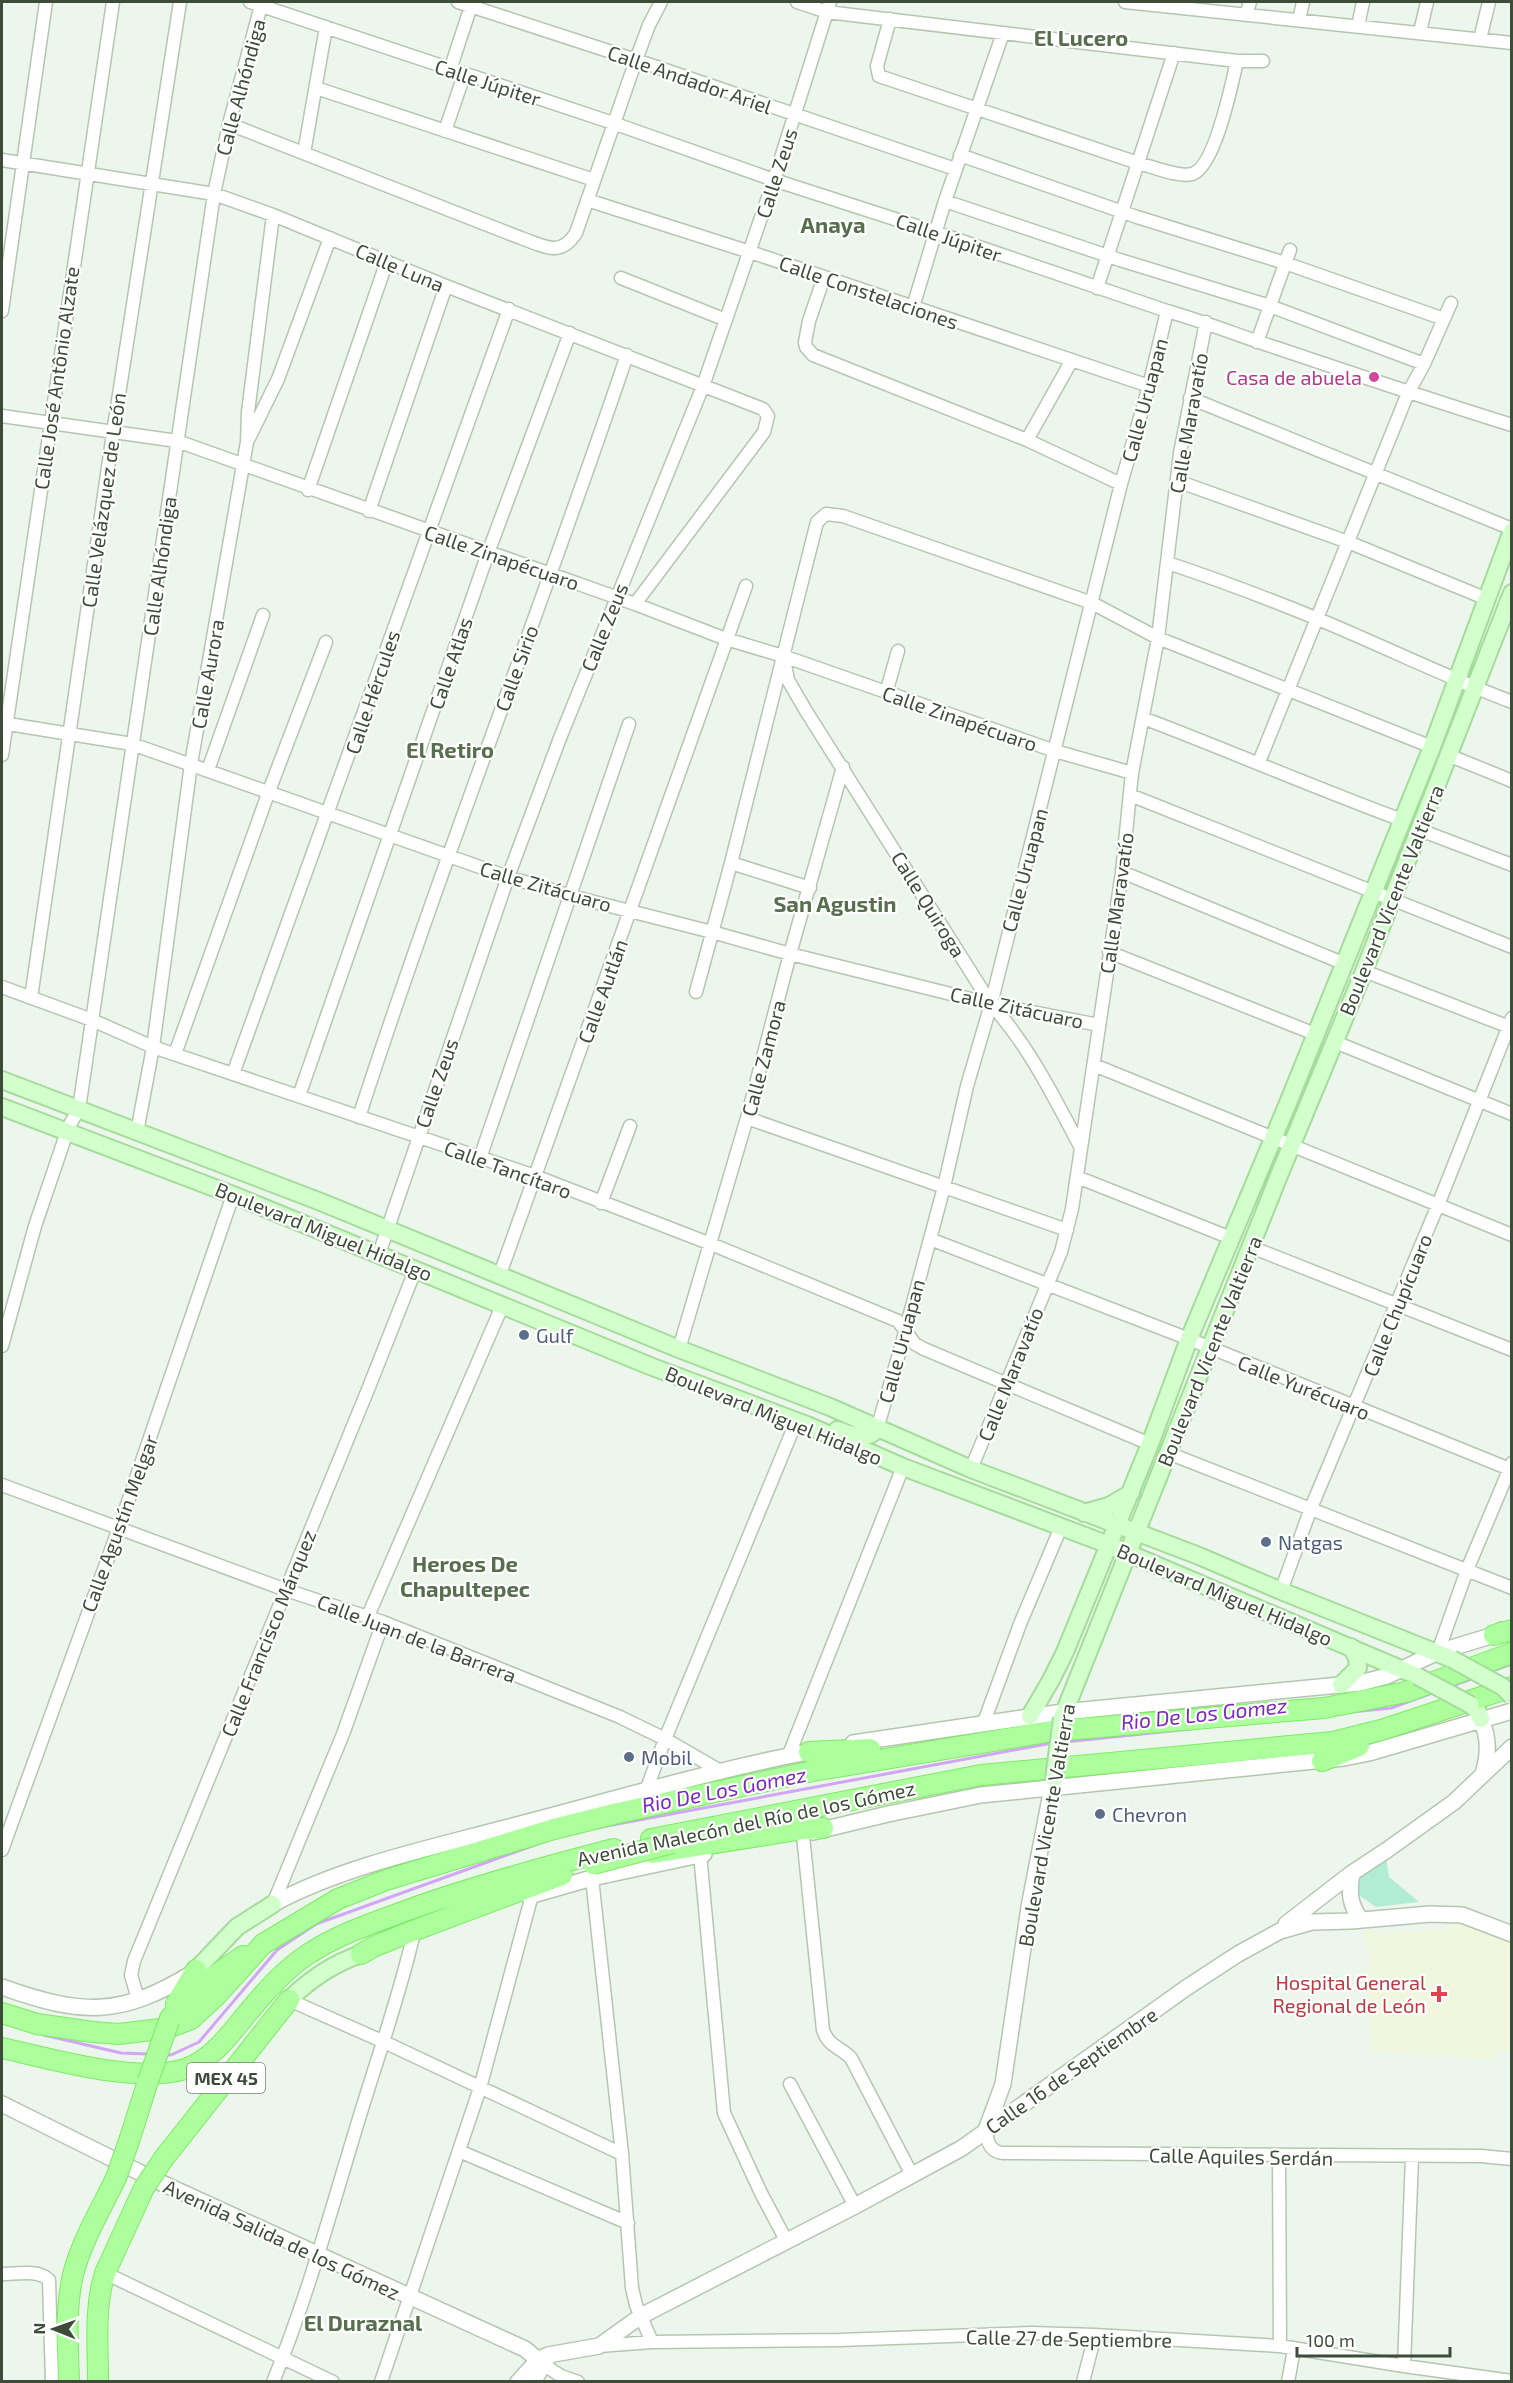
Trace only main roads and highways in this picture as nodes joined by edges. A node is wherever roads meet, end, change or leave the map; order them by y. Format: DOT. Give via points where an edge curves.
graph roads {
  1 [pos="1512,530"];
  2 [pos="1512,593"];
  3 [pos="1507,622"];
  4 [pos="2,1080"];
  5 [pos="2,1107"];
  6 [pos="801,1424"];
  7 [pos="877,1429"];
  8 [pos="1154,1488"];
  9 [pos="1131,1493"];
  10 [pos="1084,1513"];
  11 [pos="1118,1524"];
  12 [pos="1137,1532"];
  13 [pos="1081,1535"];
  14 [pos="1160,1541"];
  15 [pos="1109,1545"];
  16 [pos="1129,1553"];
  17 [pos="1097,1570"];
  18 [pos="1351,1647"];
  19 [pos="1512,1653"];
  20 [pos="1051,1680"];
  21 [pos="1341,1685"];
  22 [pos="1512,1687"];
  23 [pos="1071,1690"];
  24 [pos="1512,1696"];
  25 [pos="1471,1709"];
  26 [pos="1030,1716"];
  27 [pos="971,1745"];
  28 [pos="809,1752"];
  29 [pos="1322,1761"];
  30 [pos="1053,1783"];
  31 [pos="922,1785"];
  32 [pos="823,1828"];
  33 [pos="564,1862"];
  34 [pos="273,1904"];
  35 [pos="263,1944"];
  36 [pos="361,1954"];
  37 [pos="196,1970"];
  38 [pos="289,2000"];
  39 [pos="2,2013"];
  40 [pos="169,2019"];
  41 [pos="2,2048"];
  42 [pos="98,2380"];
  43 [pos="70,2382"];
  1 -- 9 [label="main road, Boulevard Vicente Valtierra" via="1432,747 1189,1339"];
  2 -- 3 [label="main road, Boulevard Vicente Valtierra"];
  3 -- 8 [label="main road, Boulevard Vicente Valtierra" via="1448,755"];
  4 -- 7 [label="main road, Boulevard Miguel Hidalgo" via="389,1229"];
  5 -- 6 [label="main road, Boulevard Miguel Hidalgo" via="233,1195"];
  6 -- 7 [label="main road" via="864,1437"];
  6 -- 13 [label="main road, Boulevard Miguel Hidalgo"];
  7 -- 10 [label="main road, Boulevard Miguel Hidalgo"];
  8 -- 12 [label="main road, Boulevard Vicente Valtierra"];
  8 -- 14 [label="main road" via="1152,1508"];
  9 -- 10 [label="main road"];
  9 -- 11 [label="main road, Boulevard Vicente Valtierra"];
  10 -- 11 [label="main road, Boulevard Miguel Hidalgo"];
  11 -- 12 [label="main road, Boulevard Miguel Hidalgo"];
  11 -- 15 [label="main road, Boulevard Vicente Valtierra"];
  12 -- 14 [label="main road, Boulevard Miguel Hidalgo"];
  12 -- 16 [label="main road, Boulevard Vicente Valtierra"];
  13 -- 15 [label="main road, Boulevard Miguel Hidalgo"];
  13 -- 17 [label="main road"];
  14 -- 24 [label="main road, Boulevard Miguel Hidalgo, bridge" via="1445,1656 1503,1687"];
  15 -- 16 [label="main road, Boulevard Miguel Hidalgo"];
  15 -- 17 [label="main road, Boulevard Vicente Valtierra"];
  16 -- 18 [label="main road, Boulevard Miguel Hidalgo"];
  16 -- 23 [label="main road, Boulevard Vicente Valtierra"];
  17 -- 20 [label="main road, Boulevard Vicente Valtierra"];
  18 -- 21 [label="main road" via="1358,1668"];
  18 -- 25 [label="main road, Boulevard Miguel Hidalgo, bridge" via="1410,1673"];
  19 -- 27 [label="main road, Avenida Malecón del Río de los Gómez" via="1406,1692 1324,1707 1053,1731"];
  20 -- 23 [label="main road" via="1060,1690"];
  20 -- 26 [label="main road, Boulevard Vicente Valtierra"];
  22 -- 25 [label="main road, Avenida Malecón del Río de los Gómez"];
  23 -- 30 [label="main road, Boulevard Vicente Valtierra, bridge" via="1063,1715"];
  25 -- 29 [label="main road" via="1447,1714"];
  25 -- 31 [label="main road, Avenida Malecón del Río de los Gómez" via="1334,1742 1016,1771"];
  27 -- 28 [label="main road" via="923,1744 852,1752"];
  27 -- 35 [label="main road, Avenida Malecón del Río de los Gómez" via="813,1771 554,1829 386,1880 338,1899"];
  31 -- 33 [label="main road, Avenida Malecón del Río de los Gómez" via="659,1837"];
  31 -- 36 [label="main road, bridge" via="898,1797 867,1805 672,1843 410,1932"];
  32 -- 33 [label="main road" via="657,1853"];
  33 -- 41 [label="main road, Avenida Malecón del Río de los Gómez" via="437,1899 322,1946 287,1969 223,2042 187,2068 168,2073 120,2071"];
  34 -- 37 [label="main road" via="237,1927"];
  35 -- 39 [label="main road, Avenida Malecón del Río de los Gómez" via="190,2019 168,2028 118,2034 93,2032 37,2024"];
  35 -- 40 [label="main road" via="227,1965"];
  36 -- 38 [label="main road, Avenida Malecón del Río de los Gómez / MEX 45" via="332,1965"];
  37 -- 40 [label="main road"];
  38 -- 42 [label="main road, MEX 45, bridge" via="164,2158 149,2184 105,2273 98,2302"];
  40 -- 43 [label="main road, bridge" via="116,2178 76,2262 68,2331"];
  42 -- 43 [label="main road" via="80,2376"];
}
